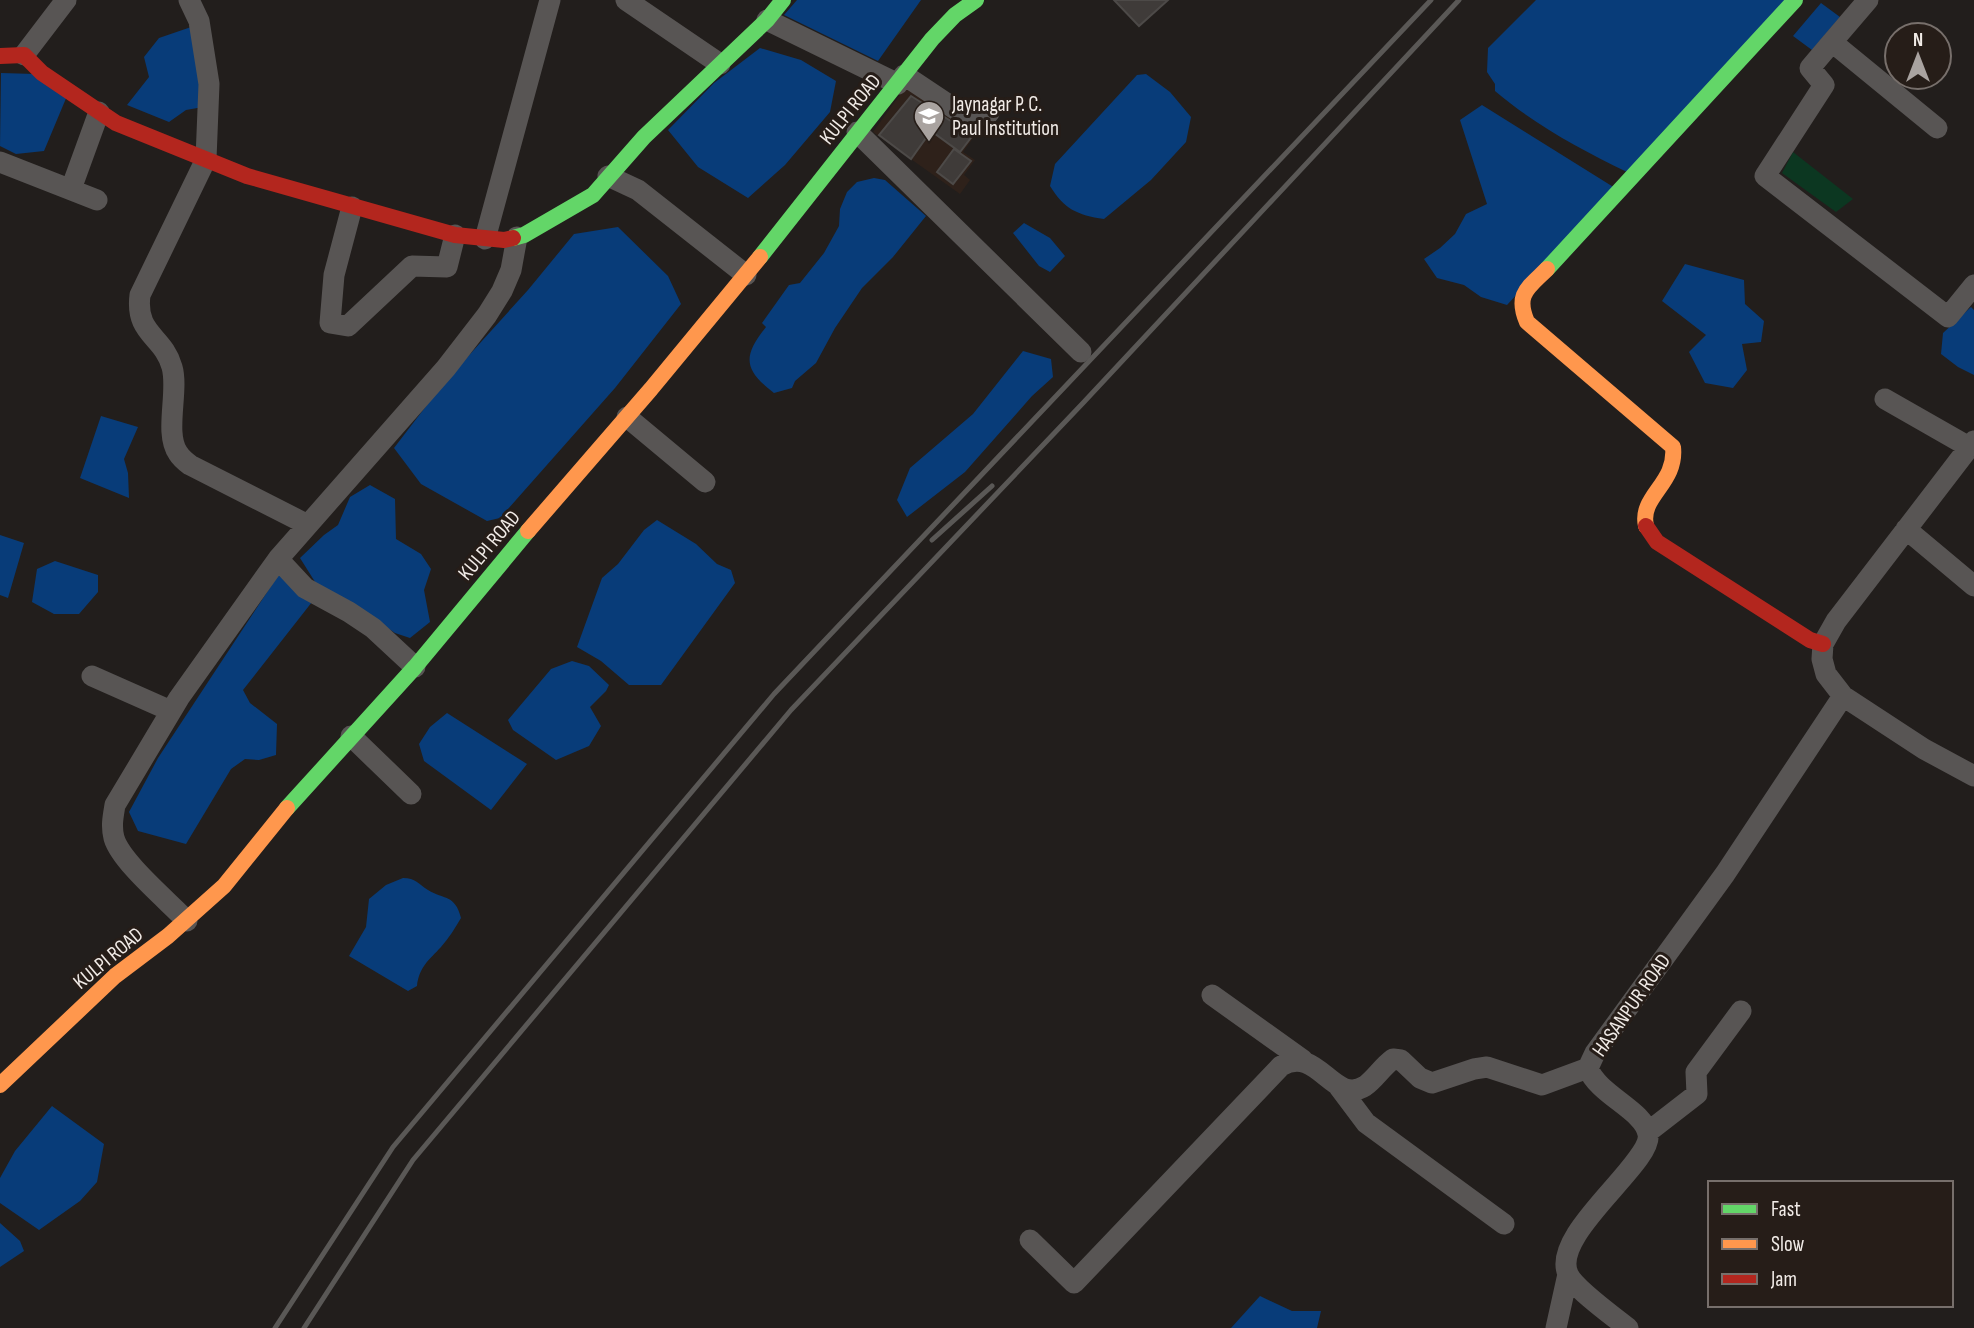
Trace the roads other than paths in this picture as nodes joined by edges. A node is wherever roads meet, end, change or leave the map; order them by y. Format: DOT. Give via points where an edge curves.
graph roads {
  1 [pos="66,0"];
  2 [pos="189,0"];
  3 [pos="550,0"];
  4 [pos="783,0"];
  5 [pos="976,0"];
  6 [pos="1795,0"];
  7 [pos="1868,0"];
  8 [pos="629,1"];
  9 [pos="767,20"];
  10 [pos="1832,42"];
  11 [pos="24,55"];
  12 [pos="0,56"];
  13 [pos="720,64"];
  14 [pos="901,79"];
  15 [pos="99,112"];
  16 [pos="989,113"];
  17 [pos="1937,128"];
  18 [pos="857,132"];
  19 [pos="206,159"];
  20 [pos="0,162"];
  21 [pos="608,176"];
  22 [pos="71,190"];
  23 [pos="97,200"];
  24 [pos="352,207"];
  25 [pos="455,235"];
  26 [pos="517,237"];
  27 [pos="485,239"];
  28 [pos="746,275"];
  29 [pos="1974,285"];
  30 [pos="1081,352"];
  31 [pos="1885,400"];
  32 [pos="627,416"];
  33 [pos="1972,444"];
  34 [pos="705,482"];
  35 [pos="308,525"];
  36 [pos="1906,529"];
  37 [pos="278,559"];
  38 [pos="1974,586"];
  39 [pos="1824,643"];
  40 [pos="415,667"];
  41 [pos="92,676"];
  42 [pos="1843,696"];
  43 [pos="171,710"];
  44 [pos="351,736"];
  45 [pos="1974,776"];
  46 [pos="411,794"];
  47 [pos="187,920"];
  48 [pos="1212,995"];
  49 [pos="1741,1011"];
  50 [pos="1303,1060"];
  51 [pos="1588,1068"];
  52 [pos="0,1084"];
  53 [pos="1339,1087"];
  54 [pos="1648,1132"];
  55 [pos="1504,1224"];
  56 [pos="1030,1240"];
  57 [pos="1568,1274"];
  58 [pos="1556,1328"];
  59 [pos="1628,1328"];
  1 -- 11 [label="street"];
  2 -- 19 [label="street" via="199,21 209,84"];
  3 -- 27 [label="street"];
  4 -- 9 [label="street"];
  5 -- 14 [label="street, KULPI ROAD" via="932,39"];
  6 -- 39 [label="street" via="1523,294 1521,307 1527,322 1672,447 1675,465 1644,513 1647,533 1810,640"];
  7 -- 10 [label="street"];
  8 -- 13 [label="street"];
  9 -- 13 [label="street"];
  9 -- 14 [label="street"];
  10 -- 17 [label="street"];
  10 -- 29 [label="street" via="1810,68 1824,85 1765,176 1948,317"];
  11 -- 12 [label="street"];
  11 -- 15 [label="street"];
  13 -- 21 [label="street"];
  14 -- 16 [label="street" via="970,119"];
  14 -- 18 [label="street, KULPI ROAD"];
  15 -- 19 [label="street"];
  15 -- 22 [label="street"];
  18 -- 28 [label="street, KULPI ROAD"];
  18 -- 30 [label="street"];
  19 -- 24 [label="street"];
  19 -- 35 [label="street" via="140,295 138,309 142,324 172,367 177,453 190,465"];
  20 -- 22 [label="street"];
  21 -- 26 [label="street" via="593,195"];
  21 -- 28 [label="street" via="638,190"];
  22 -- 23 [label="street"];
  24 -- 25 [label="street"];
  24 -- 25 [label="street" via="334,275 330,323 348,326 412,266 447,267"];
  25 -- 27 [label="street"];
  26 -- 27 [label="street"];
  26 -- 35 [label="street" via="511,270 487,315"];
  28 -- 32 [label="street, KULPI ROAD"];
  31 -- 33 [label="street"];
  32 -- 34 [label="street"];
  32 -- 40 [label="street, KULPI ROAD"];
  33 -- 36 [label="street"];
  35 -- 37 [label="street"];
  36 -- 38 [label="street"];
  36 -- 39 [label="street"];
  37 -- 40 [label="street" via="305,588 373,628"];
  37 -- 43 [label="street"];
  39 -- 42 [label="street" via="1826,674"];
  40 -- 44 [label="street, KULPI ROAD"];
  41 -- 43 [label="street"];
  42 -- 45 [label="street"];
  42 -- 51 [label="street, HASANPUR ROAD"];
  43 -- 47 [label="street" via="115,805 111,823 115,841 127,859"];
  44 -- 46 [label="street"];
  44 -- 47 [label="street, KULPI ROAD" via="224,886"];
  47 -- 52 [label="street, KULPI ROAD" via="115,976"];
  48 -- 50 [label="street"];
  49 -- 54 [label="street" via="1696,1072 1697,1094"];
  50 -- 53 [label="street"];
  50 -- 56 [label="street" via="1280,1066 1074,1283"];
  51 -- 53 [label="street" via="1542,1085 1487,1067 1433,1083 1393,1059 1364,1087"];
  51 -- 54 [label="street, HASANPUR ROAD" via="1593,1080"];
  53 -- 55 [label="street" via="1366,1123"];
  54 -- 57 [label="street" via="1642,1154 1574,1240 1566,1262"];
  57 -- 58 [label="street"];
  57 -- 59 [label="street"];
}
